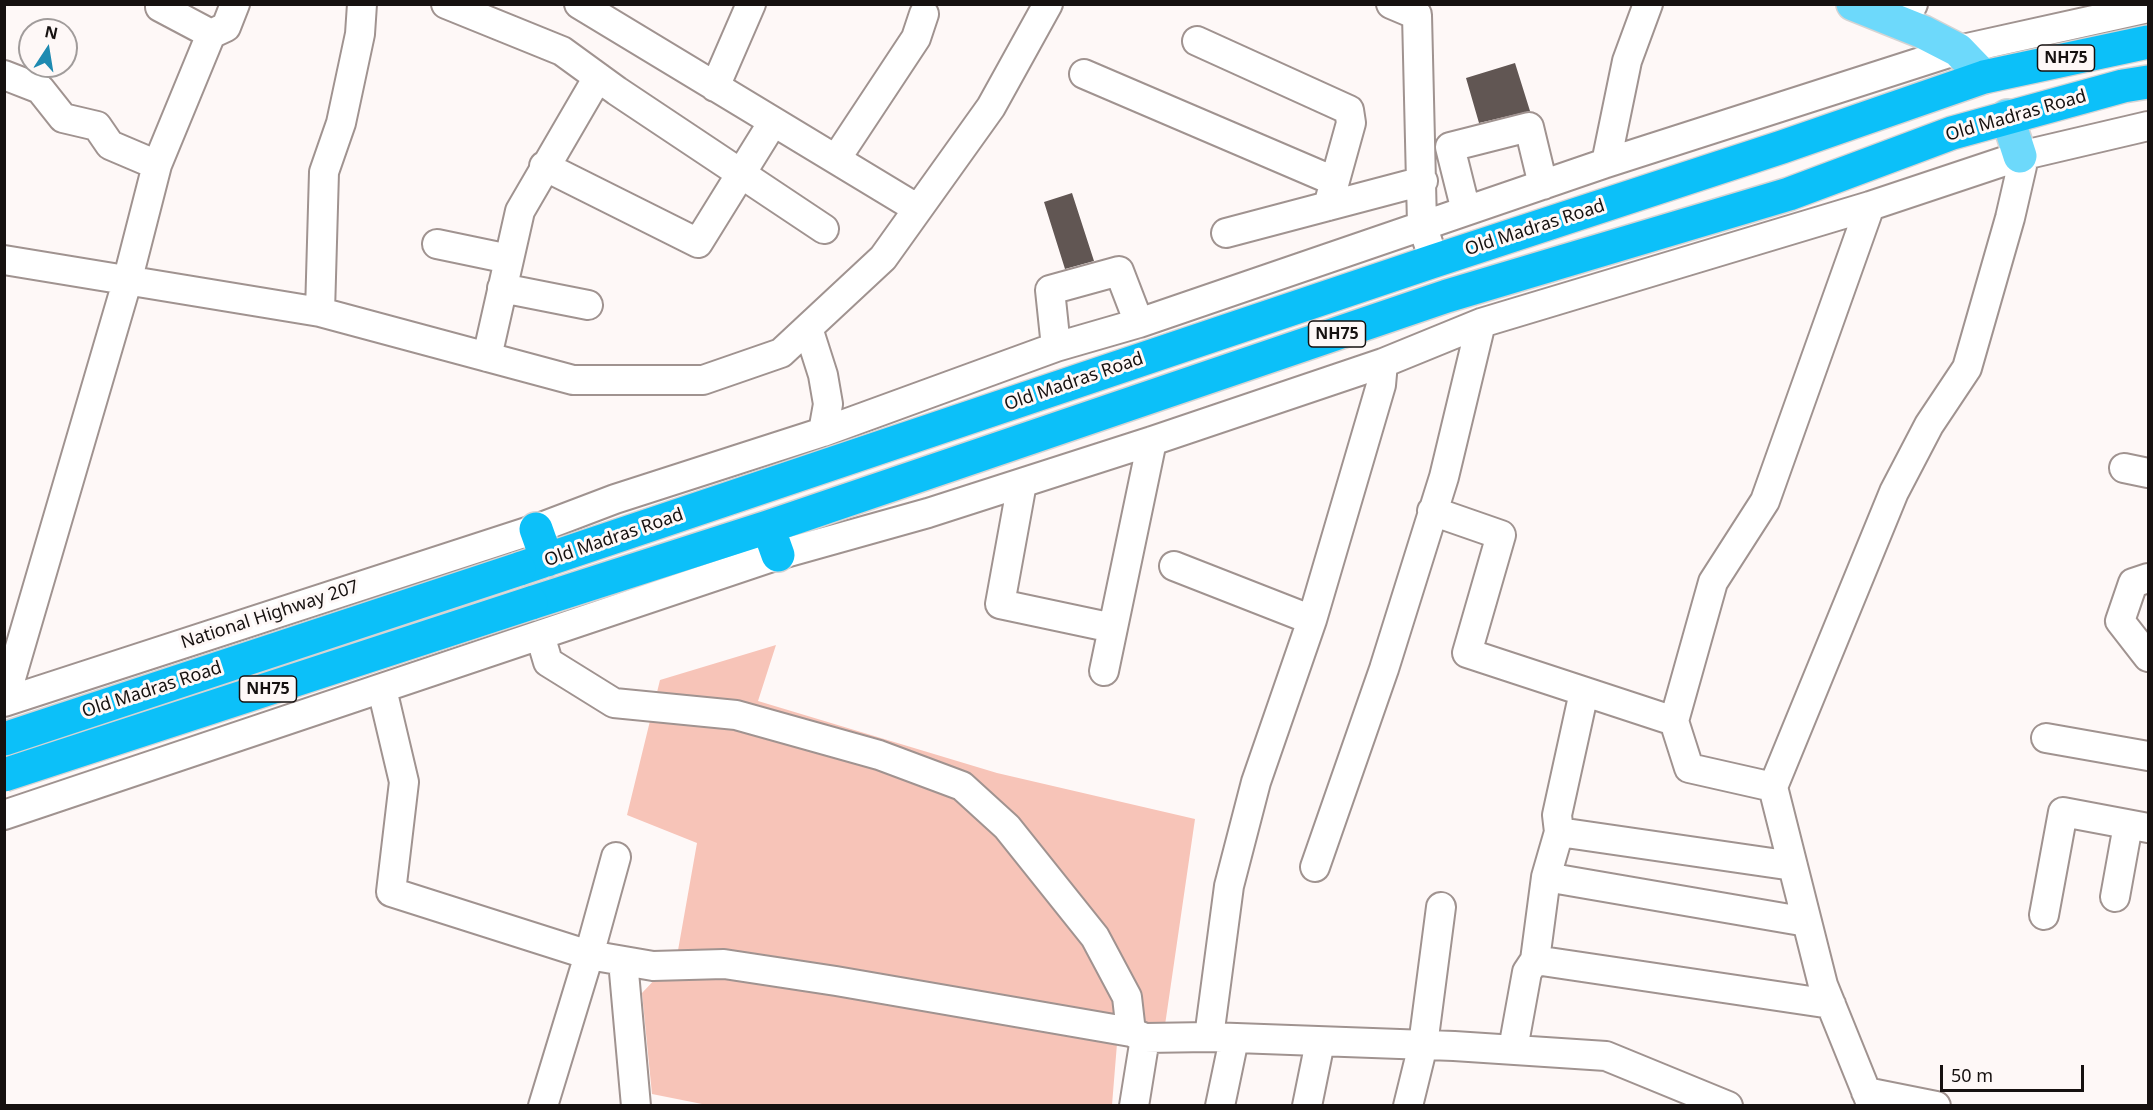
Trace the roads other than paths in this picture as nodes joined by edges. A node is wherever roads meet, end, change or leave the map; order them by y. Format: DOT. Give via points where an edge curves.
graph roads {
  1 [pos="236,4"];
  2 [pos="362,4"];
  3 [pos="446,4"];
  4 [pos="579,4"];
  5 [pos="751,4"];
  6 [pos="1048,4"];
  7 [pos="1391,4"];
  8 [pos="1648,4"];
  9 [pos="1853,4"];
  10 [pos="156,5"];
  11 [pos="2145,7"];
  12 [pos="2081,13"];
  13 [pos="924,14"];
  14 [pos="1908,14"];
  15 [pos="211,34"];
  16 [pos="1197,41"];
  17 [pos="2148,42"];
  18 [pos="1958,50"];
  19 [pos="1084,74"];
  20 [pos="4,75"];
  21 [pos="598,77"];
  22 [pos="1984,77"];
  23 [pos="2148,82"];
  24 [pos="716,87"];
  25 [pos="2007,116"];
  26 [pos="774,122"];
  27 [pos="2142,132"];
  28 [pos="2020,156"];
  29 [pos="836,159"];
  30 [pos="1606,163"];
  31 [pos="158,165"];
  32 [pos="544,166"];
  33 [pos="740,174"];
  34 [pos="1423,180"];
  35 [pos="1543,185"];
  36 [pos="1331,193"];
  37 [pos="1870,206"];
  38 [pos="918,209"];
  39 [pos="1466,211"];
  40 [pos="1422,224"];
  41 [pos="824,229"];
  42 [pos="1226,233"];
  43 [pos="437,244"];
  44 [pos="4,260"];
  45 [pos="509,260"];
  46 [pos="1434,261"];
  47 [pos="127,282"];
  48 [pos="502,288"];
  49 [pos="588,305"];
  50 [pos="320,312"];
  51 [pos="1139,323"];
  52 [pos="1481,323"];
  53 [pos="808,328"];
  54 [pos="1056,347"];
  55 [pos="487,357"];
  56 [pos="1383,363"];
  57 [pos="823,432"];
  58 [pos="1152,441"];
  59 [pos="1022,483"];
  60 [pos="1432,512"];
  61 [pos="536,529"];
  62 [pos="773,541"];
  63 [pos="533,565"];
  64 [pos="1174,566"];
  65 [pos="2148,578"];
  66 [pos="1312,620"];
  67 [pos="1113,628"];
  68 [pos="540,635"];
  69 [pos="2148,657"];
  70 [pos="1104,671"];
  71 [pos="382,689"];
  72 [pos="1584,692"];
  73 [pos="4,702"];
  74 [pos="1674,722"];
  75 [pos="2046,738"];
  76 [pos="4,739"];
  77 [pos="2148,756"];
  78 [pos="4,775"];
  79 [pos="1773,787"];
  80 [pos="44,802"];
  81 [pos="4,815"];
  82 [pos="2138,826"];
  83 [pos="1559,832"];
  84 [pos="616,857"];
  85 [pos="1793,866"];
  86 [pos="1314,867"];
  87 [pos="1546,877"];
  88 [pos="2115,897"];
  89 [pos="1441,907"];
  90 [pos="2044,915"];
  91 [pos="1807,922"];
  92 [pos="589,955"];
  93 [pos="1535,960"];
  94 [pos="623,961"];
  95 [pos="1831,1004"];
  96 [pos="1138,1035"];
  97 [pos="1222,1038"];
  98 [pos="1320,1041"];
  99 [pos="1423,1045"];
  100 [pos="1513,1049"];
  101 [pos="1869,1099"];
  102 [pos="543,1106"];
  103 [pos="636,1106"];
  104 [pos="1134,1106"];
  105 [pos="1220,1106"];
  106 [pos="1307,1106"];
  107 [pos="1408,1106"];
  108 [pos="1728,1106"];
  109 [pos="1936,1106"];
  1 -- 15 [label="street" via="226,27"];
  2 -- 50 [label="street" via="360,34 341,123 324,172"];
  3 -- 21 [label="street" via="562,51"];
  4 -- 24 [label="street"];
  5 -- 24 [label="street"];
  6 -- 38 [label="street" via="991,107"];
  7 -- 34 [label="street" via="1417,15"];
  8 -- 30 [label="street" via="1627,61"];
  9 -- 14 [label="main road"];
  10 -- 15 [label="street"];
  11 -- 12 [label="street, National Highway 207"];
  12 -- 18 [label="street, National Highway 207"];
  13 -- 29 [label="street" via="916,38"];
  14 -- 18 [label="main road"];
  15 -- 31 [label="street"];
  16 -- 36 [label="street" via="1348,110 1351,123"];
  17 -- 22 [label="highway, Old Madras Road / NH75"];
  18 -- 22 [label="main road"];
  18 -- 30 [label="street, National Highway 207"];
  19 -- 36 [label="street"];
  20 -- 31 [label="street" via="40,89 63,118 97,126 110,145"];
  21 -- 32 [label="street"];
  21 -- 33 [label="street"];
  22 -- 46 [label="highway, Old Madras Road / NH75"];
  23 -- 25 [label="highway, Old Madras Road / NH75"];
  24 -- 26 [label="street"];
  25 -- 28 [label="main road"];
  25 -- 62 [label="highway, Old Madras Road / NH75" via="1790,194 1447,296"];
  26 -- 29 [label="street"];
  26 -- 33 [label="street"];
  27 -- 28 [label="street"];
  28 -- 37 [label="street"];
  28 -- 79 [label="street" via="2022,166 2010,218 1967,368 1929,425 1894,492"];
  29 -- 38 [label="street"];
  30 -- 35 [label="street, National Highway 207"];
  31 -- 47 [label="street"];
  32 -- 33 [label="street" via="698,243"];
  32 -- 45 [label="street" via="520,211"];
  33 -- 41 [label="street"];
  34 -- 36 [label="street"];
  34 -- 40 [label="street"];
  35 -- 39 [label="street, National Highway 207"];
  35 -- 39 [label="street" via="1529,127 1450,147"];
  36 -- 42 [label="street"];
  37 -- 52 [label="street"];
  37 -- 74 [label="street" via="1765,501 1713,582"];
  38 -- 53 [label="street" via="883,258"];
  39 -- 40 [label="street, National Highway 207"];
  40 -- 46 [label="street"];
  40 -- 51 [label="street, National Highway 207"];
  43 -- 45 [label="street"];
  44 -- 47 [label="street"];
  45 -- 48 [label="street"];
  46 -- 63 [label="highway, Old Madras Road / NH75"];
  47 -- 50 [label="street"];
  47 -- 73 [label="street"];
  48 -- 49 [label="street"];
  48 -- 55 [label="street"];
  50 -- 55 [label="street"];
  51 -- 54 [label="street, National Highway 207"];
  51 -- 54 [label="street" via="1119,271 1050,290"];
  52 -- 56 [label="street"];
  52 -- 60 [label="street"];
  53 -- 55 [label="street" via="781,353 703,380 573,380"];
  53 -- 57 [label="street" via="824,375 828,404"];
  54 -- 57 [label="street, National Highway 207"];
  56 -- 58 [label="street"];
  56 -- 66 [label="street" via="1381,385"];
  57 -- 61 [label="street, National Highway 207" via="615,499"];
  58 -- 59 [label="street"];
  58 -- 67 [label="street"];
  59 -- 62 [label="street" via="928,513"];
  59 -- 67 [label="street" via="1000,604"];
  60 -- 72 [label="street" via="1501,535 1467,653"];
  60 -- 86 [label="street" via="1384,669"];
  61 -- 63 [label="highway"];
  61 -- 73 [label="street, National Highway 207"];
  62 -- 68 [label="street"];
  62 -- 78 [label="highway, Old Madras Road / NH75, bridge" via="531,603"];
  63 -- 76 [label="highway, Old Madras Road / NH75, bridge"];
  64 -- 66 [label="street"];
  65 -- 69 [label="street" via="2133,583 2120,621"];
  66 -- 97 [label="street" via="1256,782 1229,886"];
  67 -- 70 [label="street"];
  68 -- 71 [label="street"];
  68 -- 96 [label="street" via="548,662 614,703 736,715 879,755 962,786 1007,827 1095,937 1127,997"];
  71 -- 80 [label="street"];
  71 -- 92 [label="street" via="404,782 391,892"];
  72 -- 74 [label="street"];
  72 -- 83 [label="street" via="1557,815"];
  73 -- 80 [label="street"];
  74 -- 79 [label="street" via="1689,768"];
  75 -- 77 [label="street"];
  79 -- 85 [label="street"];
  80 -- 81 [label="street"];
  82 -- 88 [label="street"];
  82 -- 90 [label="street" via="2063,812"];
  83 -- 85 [label="street"];
  83 -- 87 [label="street"];
  84 -- 92 [label="street"];
  85 -- 91 [label="street"];
  87 -- 91 [label="street"];
  87 -- 93 [label="street"];
  89 -- 99 [label="street"];
  91 -- 95 [label="street"];
  92 -- 94 [label="street"];
  92 -- 102 [label="street"];
  93 -- 95 [label="street"];
  93 -- 100 [label="street" via="1527,972"];
  94 -- 96 [label="street" via="653,966 724,964"];
  94 -- 103 [label="street"];
  95 -- 101 [label="street"];
  96 -- 97 [label="street"];
  96 -- 104 [label="street"];
  97 -- 98 [label="street"];
  97 -- 105 [label="street"];
  98 -- 99 [label="street"];
  98 -- 106 [label="street"];
  99 -- 100 [label="street"];
  99 -- 107 [label="street"];
  100 -- 108 [label="street" via="1606,1056"];
  101 -- 109 [label="street"];
}
